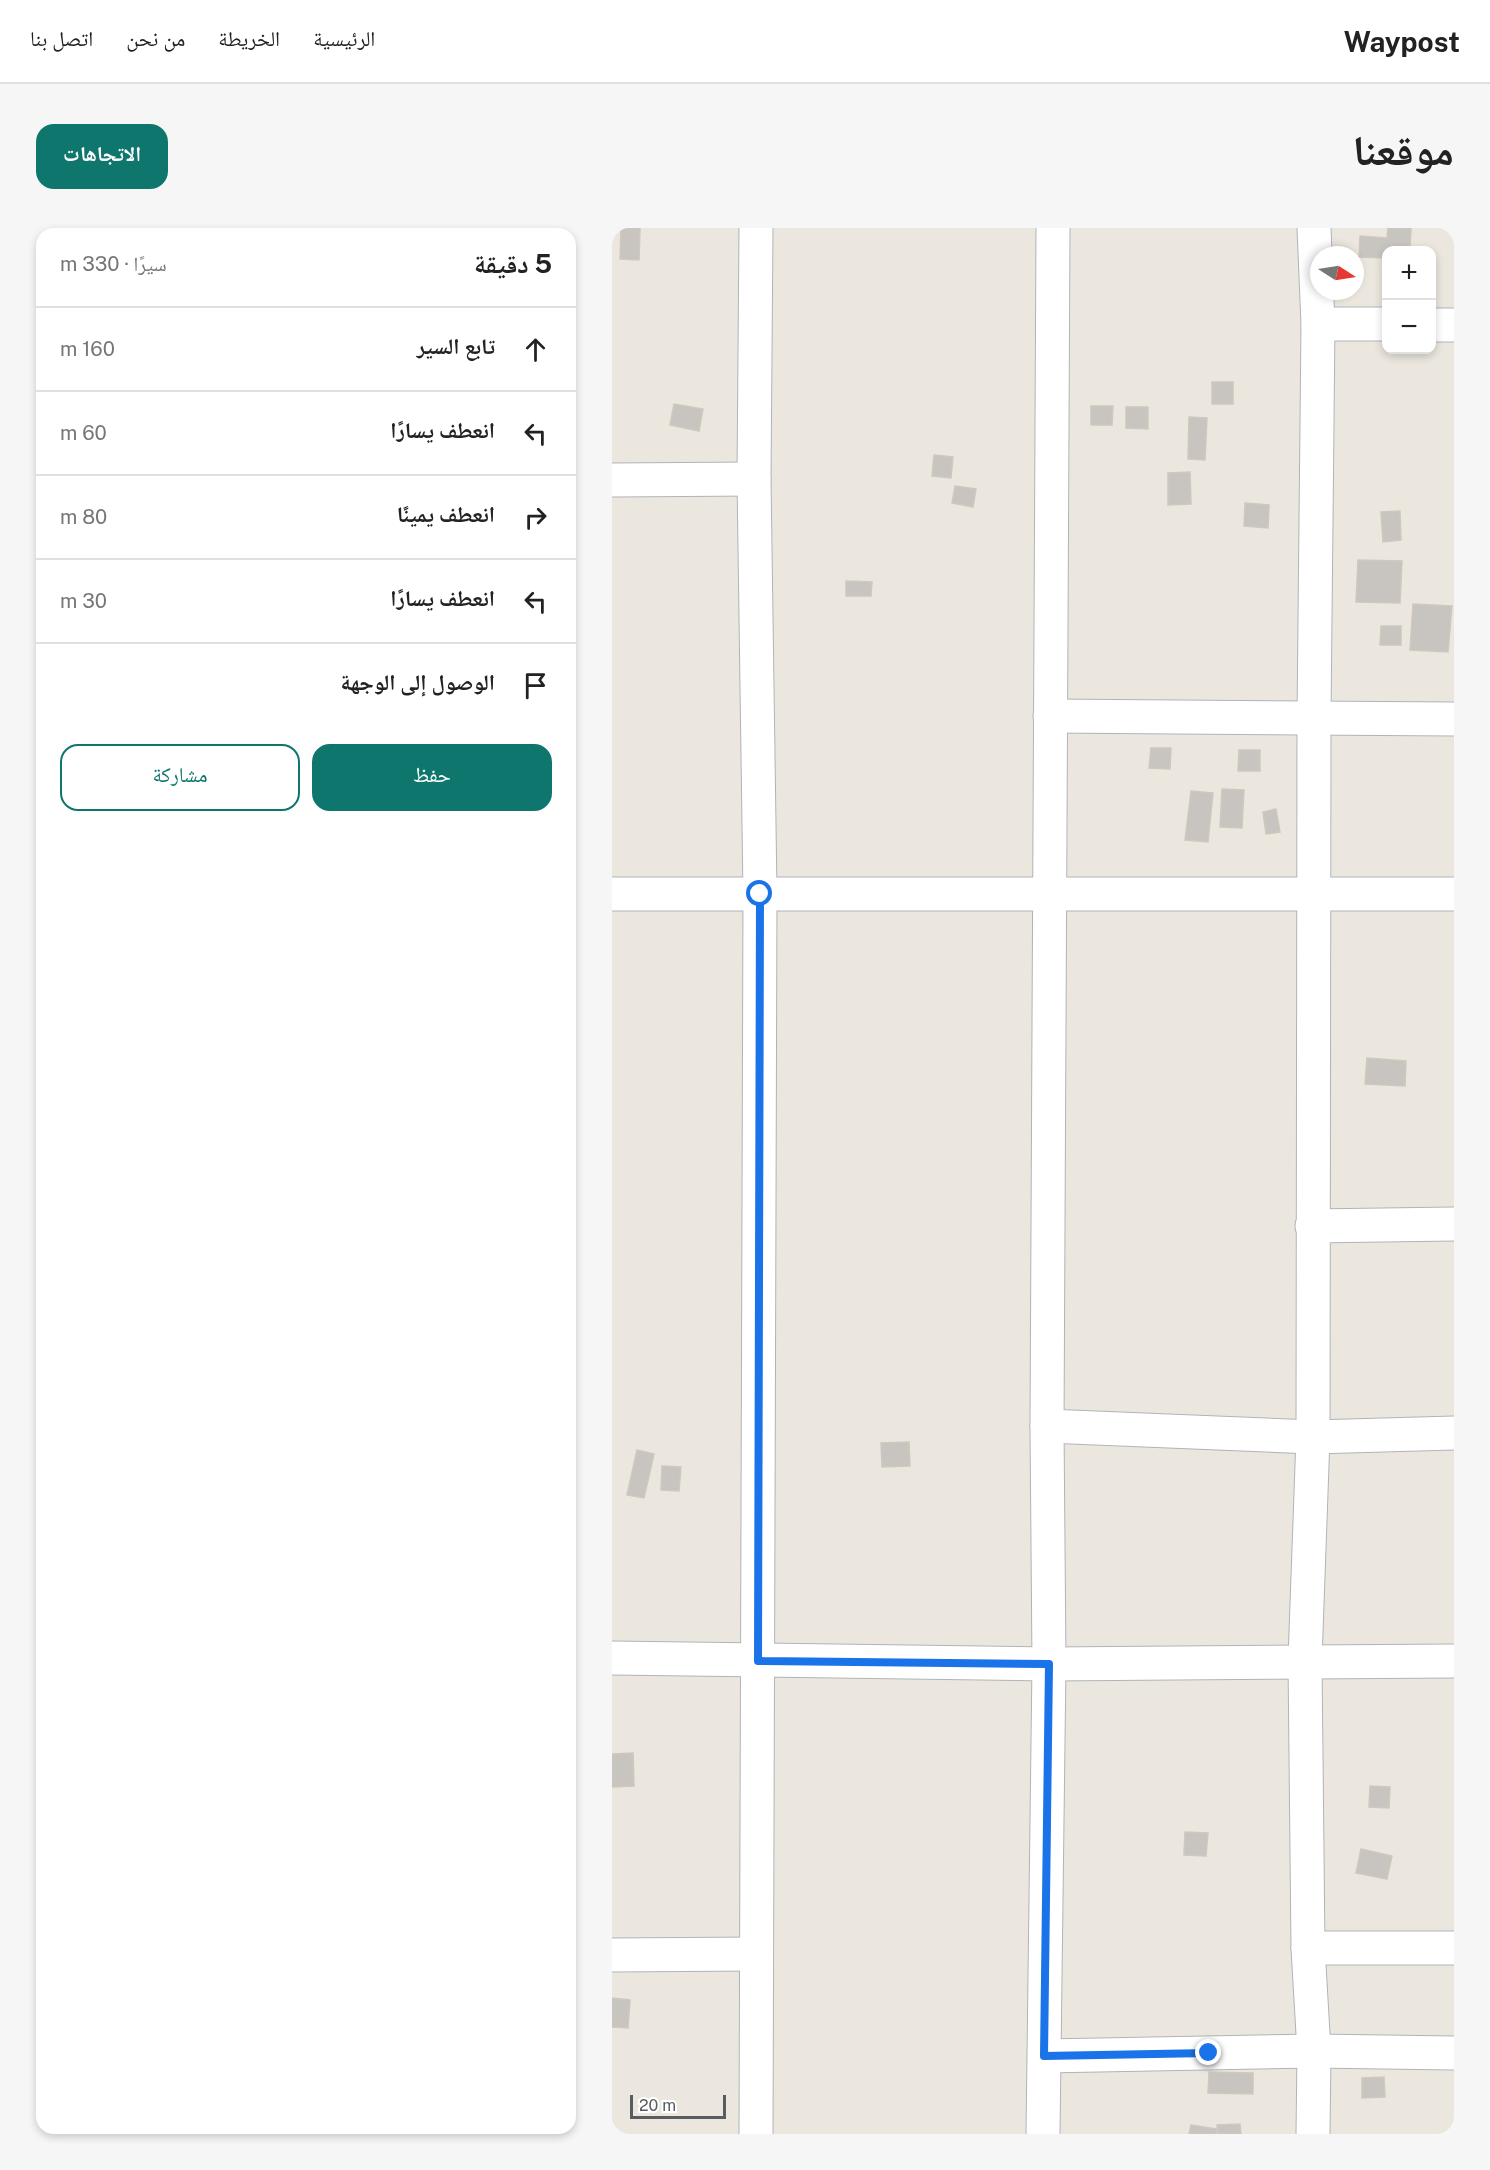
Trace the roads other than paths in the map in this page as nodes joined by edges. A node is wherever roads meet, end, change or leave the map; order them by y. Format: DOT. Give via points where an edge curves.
graph roads {
  1 [pos="756,228"];
  2 [pos="1053,228"];
  3 [pos="1314,228"];
  4 [pos="1318,324"];
  5 [pos="1382,324"];
  6 [pos="1436,325"];
  7 [pos="1454,325"];
  8 [pos="754,479"];
  9 [pos="612,480"];
  10 [pos="1050,716"];
  11 [pos="1314,718"];
  12 [pos="1454,719"];
  13 [pos="612,894"];
  14 [pos="760,894"];
  15 [pos="1050,894"];
  16 [pos="1314,894"];
  17 [pos="1454,894"];
  18 [pos="1454,1224"];
  19 [pos="1312,1226"];
  20 [pos="1047,1426"];
  21 [pos="1454,1433"];
  22 [pos="1313,1437"];
  23 [pos="612,1658"];
  24 [pos="1305,1660"];
  25 [pos="1454,1660"];
  26 [pos="758,1661"];
  27 [pos="1049,1664"];
  28 [pos="1308,1948"];
  29 [pos="1454,1948"];
  30 [pos="756,1954"];
  31 [pos="612,1955"];
  32 [pos="1314,2051"];
  33 [pos="1454,2053"];
  34 [pos="1044,2056"];
  35 [pos="756,2134"];
  36 [pos="1043,2134"];
  37 [pos="1313,2134"];
  1 -- 8 [label="street"];
  2 -- 10 [label="street"];
  3 -- 4 [label="street"];
  4 -- 5 [label="street"];
  4 -- 11 [label="street"];
  6 -- 7 [label="street"];
  8 -- 9 [label="street"];
  8 -- 14 [label="street"];
  10 -- 11 [label="street"];
  10 -- 15 [label="street"];
  11 -- 12 [label="street"];
  11 -- 16 [label="street"];
  13 -- 14 [label="street"];
  14 -- 15 [label="street"];
  14 -- 26 [label="street"];
  15 -- 16 [label="street"];
  15 -- 20 [label="street"];
  16 -- 17 [label="street"];
  16 -- 19 [label="street"];
  18 -- 19 [label="street"];
  19 -- 22 [label="street"];
  20 -- 22 [label="street"];
  20 -- 27 [label="street"];
  21 -- 22 [label="street"];
  22 -- 24 [label="street"];
  23 -- 26 [label="street"];
  24 -- 25 [label="street"];
  24 -- 27 [label="street"];
  24 -- 28 [label="street"];
  26 -- 27 [label="street"];
  26 -- 30 [label="street"];
  27 -- 34 [label="street"];
  28 -- 29 [label="street"];
  28 -- 32 [label="street"];
  30 -- 31 [label="street"];
  30 -- 35 [label="street"];
  32 -- 33 [label="street"];
  32 -- 34 [label="street"];
  32 -- 37 [label="street"];
  34 -- 36 [label="street"];
}
